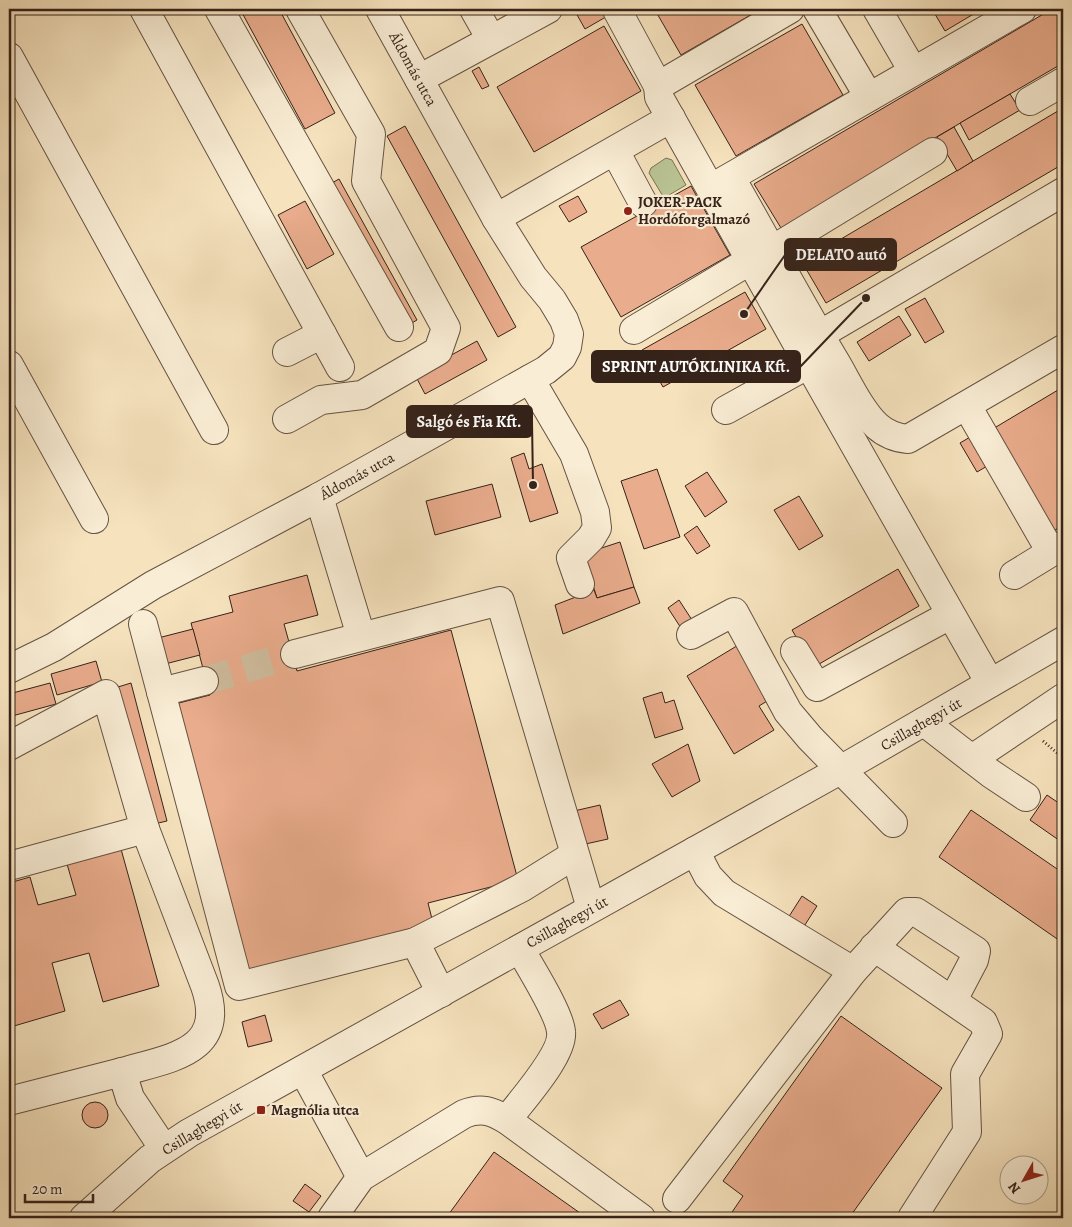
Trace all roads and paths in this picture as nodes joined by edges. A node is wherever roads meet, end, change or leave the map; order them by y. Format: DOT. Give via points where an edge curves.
graph roads {
  1 [pos="144,9"];
  2 [pos="219,9"];
  3 [pos="300,9"];
  4 [pos="380,9"];
  5 [pos="474,9"];
  6 [pos="548,9"];
  7 [pos="618,9"];
  8 [pos="790,9"];
  9 [pos="817,9"];
  10 [pos="877,9"];
  11 [pos="1022,9"];
  12 [pos="492,40"];
  13 [pos="9,57"];
  14 [pos="913,71"];
  15 [pos="419,80"];
  16 [pos="1063,82"];
  17 [pos="658,86"];
  18 [pos="869,97"];
  19 [pos="1030,101"];
  20 [pos="670,118"];
  21 [pos="615,151"];
  22 [pos="933,152"];
  23 [pos="721,183"];
  24 [pos="1063,192"];
  25 [pos="643,203"];
  26 [pos="496,218"];
  27 [pos="762,255"];
  28 [pos="398,327"];
  29 [pos="634,330"];
  30 [pos="322,334"];
  31 [pos="809,349"];
  32 [pos="1063,349"];
  33 [pos="287,352"];
  34 [pos="9,365"];
  35 [pos="340,367"];
  36 [pos="530,379"];
  37 [pos="966,406"];
  38 [pos="726,410"];
  39 [pos="287,419"];
  40 [pos="214,430"];
  41 [pos="319,497"];
  42 [pos="94,519"];
  43 [pos="1057,549"];
  44 [pos="1014,575"];
  45 [pos="580,584"];
  46 [pos="950,615"];
  47 [pos="143,624"];
  48 [pos="691,635"];
  49 [pos="361,636"];
  50 [pos="1060,649"];
  51 [pos="795,651"];
  52 [pos="295,654"];
  53 [pos="9,669"];
  54 [pos="204,681"];
  55 [pos="990,683"];
  56 [pos="161,692"];
  57 [pos="1063,698"];
  58 [pos="924,722"];
  59 [pos="1036,736"];
  60 [pos="9,746"];
  61 [pos="1063,758"];
  62 [pos="972,759"];
  63 [pos="842,769"];
  64 [pos="1026,797"];
  65 [pos="893,823"];
  66 [pos="145,829"];
  67 [pos="694,851"];
  68 [pos="574,855"];
  69 [pos="9,866"];
  70 [pos="591,908"];
  71 [pos="415,942"];
  72 [pos="874,948"];
  73 [pos="520,949"];
  74 [pos="853,971"];
  75 [pos="441,993"];
  76 [pos="953,1000"];
  77 [pos="302,1070"];
  78 [pos="122,1072"];
  79 [pos="9,1101"];
  80 [pos="507,1120"];
  81 [pos="164,1150"];
  82 [pos="361,1177"];
  83 [pos="677,1199"];
  84 [pos="84,1218"];
  85 [pos="332,1218"];
  86 [pos="641,1218"];
  87 [pos="912,1218"];
  1 -- 30 [label="street"];
  2 -- 28 [label="street"];
  3 -- 39 [label="street" via="371,134 366,181 446,328 438,351 362,395 320,400"];
  4 -- 15 [label="street, Áldomás utca"];
  5 -- 12 [label="street"];
  6 -- 12 [label="street"];
  7 -- 17 [label="street"];
  8 -- 17 [label="street"];
  9 -- 18 [label="street"];
  10 -- 14 [label="street"];
  11 -- 14 [label="street"];
  12 -- 15 [label="street"];
  13 -- 40 [label="street"];
  14 -- 18 [label="street"];
  15 -- 26 [label="street, Áldomás utca"];
  16 -- 19 [label="street"];
  17 -- 20 [label="street" via="659,97"];
  18 -- 23 [label="street"];
  20 -- 21 [label="street"];
  20 -- 23 [label="street"];
  21 -- 25 [label="street"];
  21 -- 26 [label="street"];
  22 -- 27 [label="street"];
  23 -- 27 [label="street"];
  24 -- 31 [label="street"];
  26 -- 36 [label="street, Áldomás utca" via="533,277 552,300 568,334 562,357"];
  27 -- 29 [label="street"];
  27 -- 31 [label="street"];
  30 -- 33 [label="street"];
  30 -- 35 [label="street"];
  31 -- 37 [label="street" via="878,426 899,438 908,439"];
  31 -- 38 [label="street"];
  31 -- 46 [label="street"];
  32 -- 37 [label="street"];
  34 -- 42 [label="street"];
  36 -- 41 [label="street, Áldomás utca"];
  36 -- 45 [label="street" via="574,454 595,512 597,528 571,558"];
  37 -- 43 [label="street"];
  41 -- 49 [label="street"];
  41 -- 53 [label="street, Áldomás utca" via="153,585 54,647"];
  43 -- 44 [label="street"];
  46 -- 51 [label="street" via="817,687"];
  46 -- 55 [label="street"];
  47 -- 56 [label="street"];
  48 -- 63 [label="street" via="734,612 788,712"];
  49 -- 52 [label="street"];
  49 -- 68 [label="street" via="500,601"];
  50 -- 55 [label="street, Csillaghegyi út"];
  54 -- 56 [label="street"];
  55 -- 58 [label="street, Csillaghegyi út"];
  56 -- 71 [label="street" via="239,986"];
  57 -- 62 [label="street"];
  58 -- 62 [label="street"];
  58 -- 63 [label="street, Csillaghegyi út"];
  59 -- 61 [label="path"];
  60 -- 66 [label="street" via="106,694"];
  62 -- 64 [label="street"];
  63 -- 65 [label="street"];
  63 -- 67 [label="street, Csillaghegyi út"];
  66 -- 69 [label="street"];
  66 -- 78 [label="street" via="207,993 211,1014 208,1029 194,1048 179,1056"];
  67 -- 70 [label="street, Csillaghegyi út"];
  67 -- 74 [label="street" via="708,876 724,893"];
  68 -- 70 [label="street"];
  68 -- 71 [label="street" via="521,888"];
  70 -- 73 [label="street, Csillaghegyi út"];
  71 -- 75 [label="street"];
  72 -- 74 [label="street"];
  72 -- 76 [label="street"];
  72 -- 76 [label="street" via="907,912 916,912 976,951"];
  73 -- 75 [label="street, Csillaghegyi út"];
  73 -- 80 [label="street" via="562,1032 554,1057"];
  74 -- 83 [label="street"];
  75 -- 77 [label="street, Csillaghegyi út"];
  76 -- 87 [label="street" via="983,1022 988,1034 965,1074 967,1132"];
  77 -- 81 [label="street, Csillaghegyi út"];
  77 -- 82 [label="street"];
  78 -- 79 [label="street"];
  78 -- 81 [label="street" via="130,1098"];
  80 -- 82 [label="street" via="492,1111 472,1110"];
  80 -- 86 [label="street"];
  81 -- 84 [label="street, Csillaghegyi út"];
  82 -- 85 [label="street"];
}
